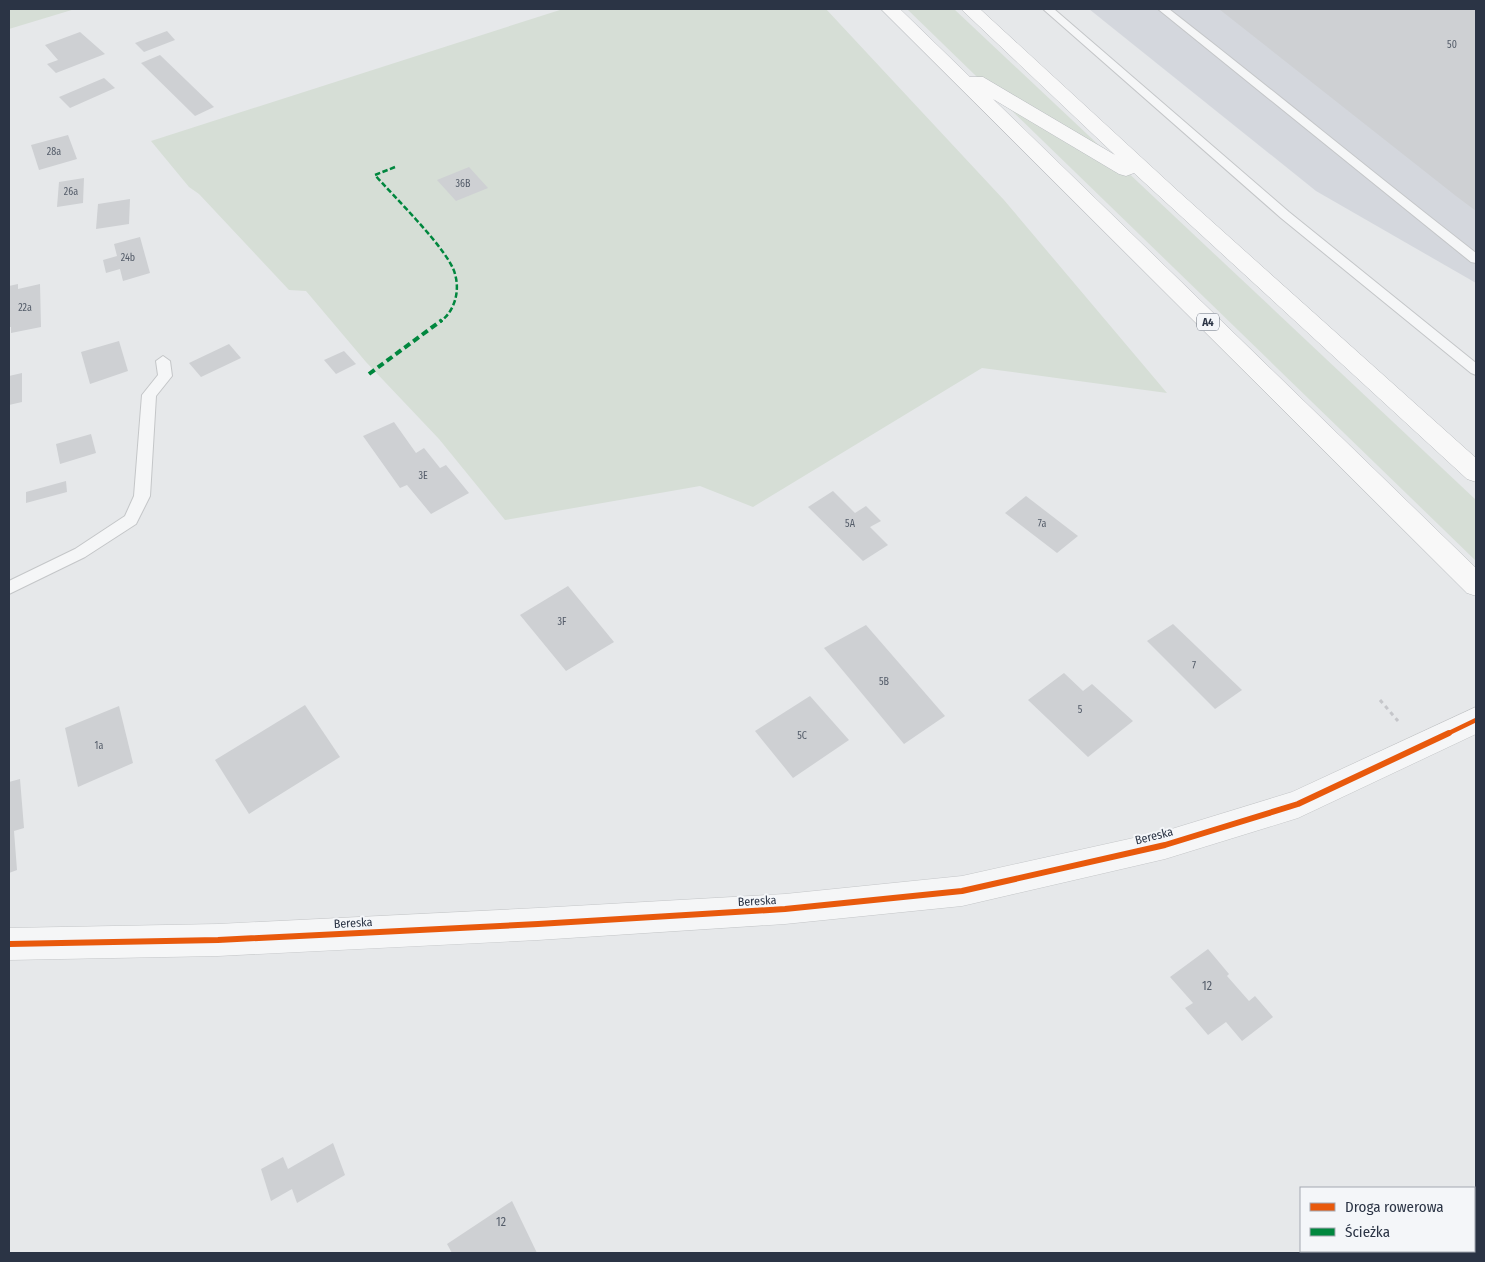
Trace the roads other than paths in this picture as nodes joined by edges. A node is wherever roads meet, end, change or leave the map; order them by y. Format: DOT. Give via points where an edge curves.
graph roads {
  1 [pos="890,9"];
  2 [pos="970,9"];
  3 [pos="1048,9"];
  4 [pos="1163,9"];
  5 [pos="939,59"];
  6 [pos="1171,196"];
  7 [pos="1476,259"];
  8 [pos="162,361"];
  9 [pos="1476,370"];
  10 [pos="1476,472"];
  11 [pos="1476,585"];
  12 [pos="9,588"];
  13 [pos="1476,720"];
  14 [pos="9,944"];
  1 -- 5 [label="highway, A4"];
  2 -- 6 [label="highway, A4"];
  3 -- 9 [label="lane" via="1285,215"];
  4 -- 7 [label="lane"];
  5 -- 6 [label="highway, A4"];
  5 -- 11 [label="highway, A4"];
  6 -- 10 [label="highway, A4"];
  8 -- 12 [label="lane" via="165,376 149,395 142,496 132,520 80,553"];
  13 -- 14 [label="street, Bereska" via="1298,804 1166,844 962,891 785,909 538,924 218,940"];
}
